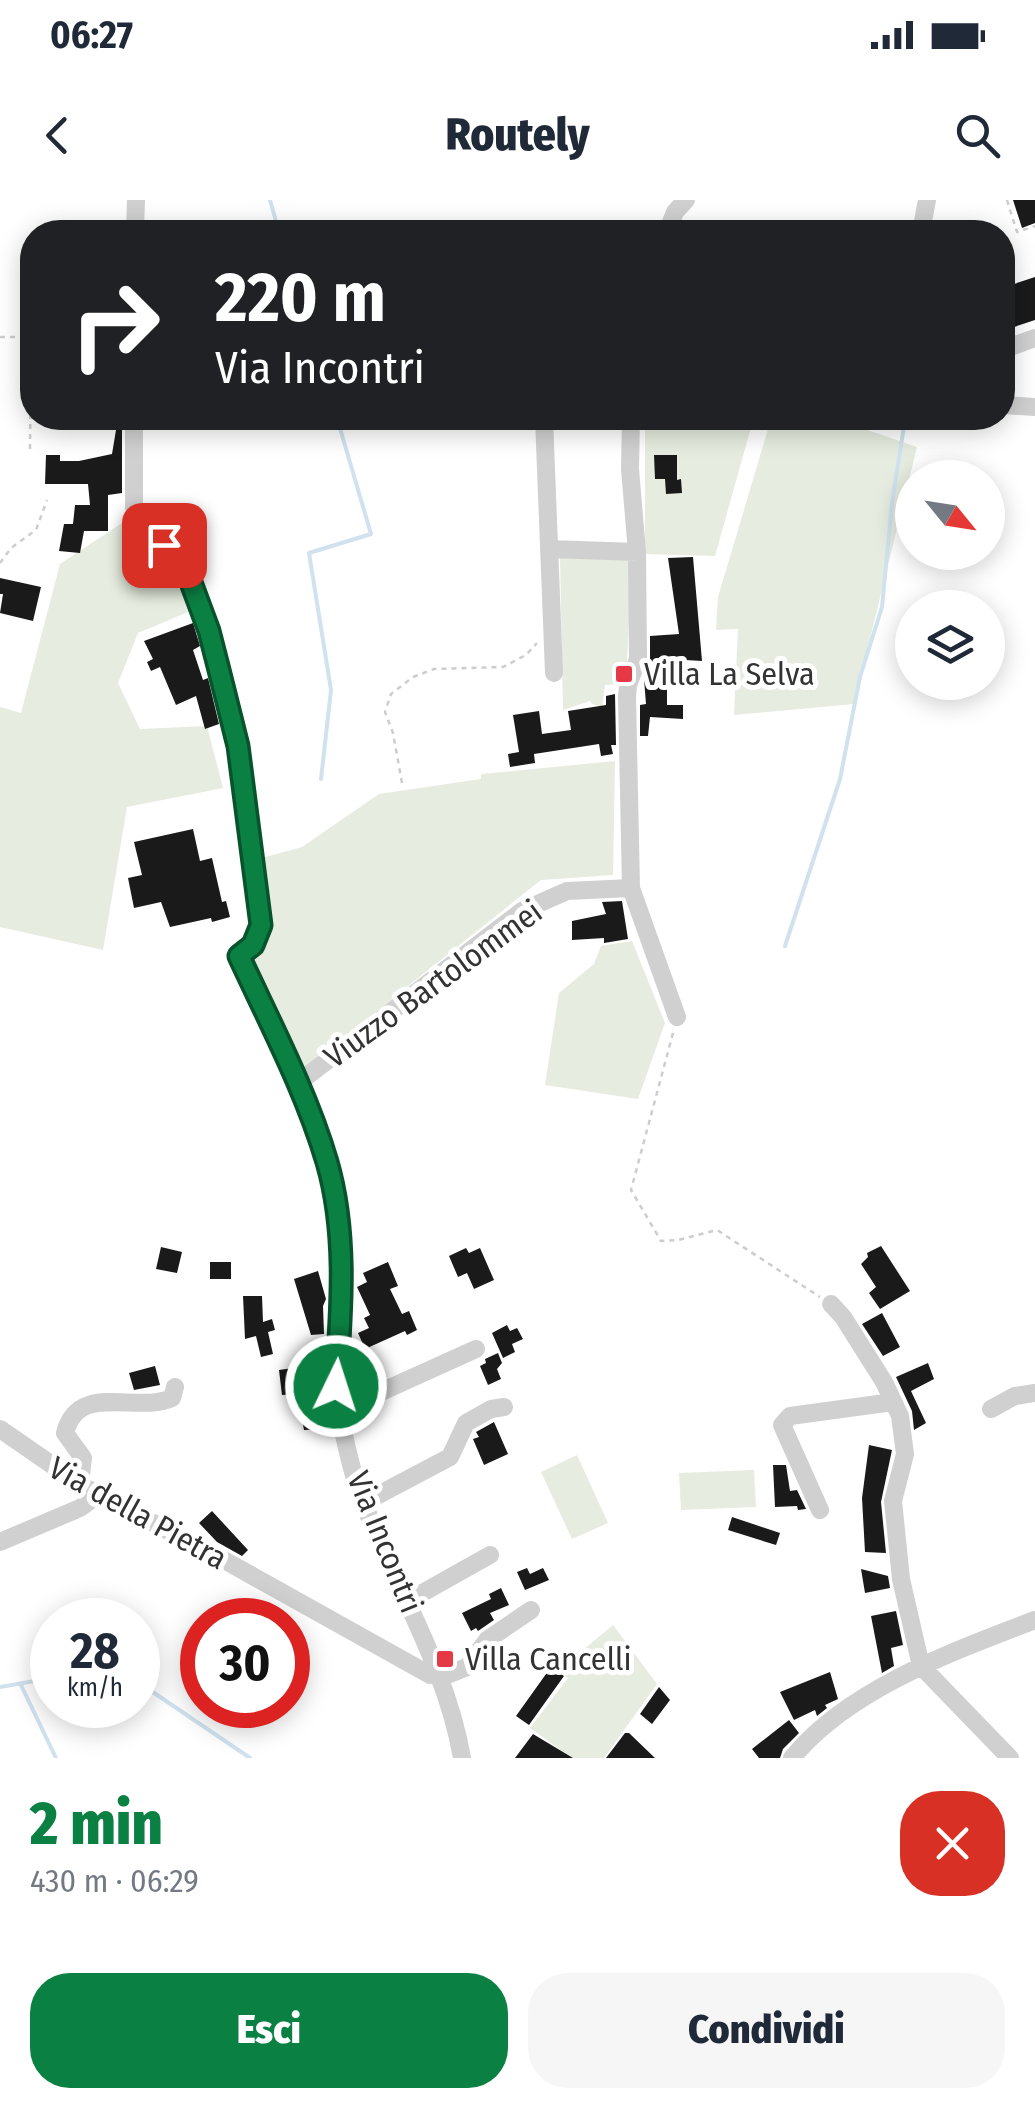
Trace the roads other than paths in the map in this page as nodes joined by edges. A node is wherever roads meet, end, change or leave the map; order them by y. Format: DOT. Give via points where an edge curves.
graph roads {
  1 [pos="134,430"];
  2 [pos="545,430"];
  3 [pos="631,430"];
  4 [pos="550,549"];
  5 [pos="637,552"];
  6 [pos="554,674"];
  7 [pos="631,888"];
  8 [pos="677,1017"];
  9 [pos="298,1084"];
  10 [pos="831,1304"];
  11 [pos="476,1349"];
  12 [pos="176,1387"];
  13 [pos="1035,1392"];
  14 [pos="893,1402"];
  15 [pos="504,1407"];
  16 [pos="991,1409"];
  17 [pos="341,1410"];
  18 [pos="0,1429"];
  19 [pos="69,1479"];
  20 [pos="98,1495"];
  21 [pos="365,1502"];
  22 [pos="820,1510"];
  23 [pos="0,1542"];
  24 [pos="490,1555"];
  25 [pos="408,1601"];
  26 [pos="530,1610"];
  27 [pos="1035,1620"];
  28 [pos="921,1666"];
  29 [pos="438,1675"];
  30 [pos="462,1758"];
  31 [pos="792,1758"];
  32 [pos="1010,1758"];
  1 -- 9 [label="street, Via Incontri" via="134,508 146,529 183,561 238,746 261,925 253,945 239,956"];
  2 -- 4 [label="street"];
  3 -- 5 [label="street"];
  4 -- 5 [label="street"];
  4 -- 6 [label="street"];
  5 -- 7 [label="street" via="638,660 627,697"];
  7 -- 8 [label="street"];
  7 -- 9 [label="street, Viuzzo Bartolommei" via="566,891 522,911"];
  9 -- 17 [label="street, Via Incontri" via="328,1165 338,1226"];
  10 -- 14 [label="street"];
  11 -- 17 [label="street"];
  12 -- 19 [label="street" via="167,1401 85,1404 66,1433 84,1458 81,1475"];
  13 -- 16 [label="street"];
  14 -- 22 [label="street" via="790,1416 782,1424"];
  14 -- 28 [label="street" via="905,1454 893,1501 901,1580"];
  15 -- 21 [label="street" via="466,1424 450,1458"];
  17 -- 21 [label="street, Via Incontri"];
  18 -- 19 [label="street, Via della Pietra"];
  19 -- 20 [label="street, Via della Pietra"];
  20 -- 23 [label="street"];
  20 -- 29 [label="street, Via della Pietra"];
  21 -- 25 [label="street, Via Incontri"];
  24 -- 25 [label="street"];
  25 -- 29 [label="street, Via Incontri"];
  26 -- 29 [label="street" via="487,1640 467,1667"];
  27 -- 28 [label="street"];
  28 -- 31 [label="street" via="824,1724"];
  28 -- 32 [label="street"];
  29 -- 30 [label="street, Via Incontri"];
}
